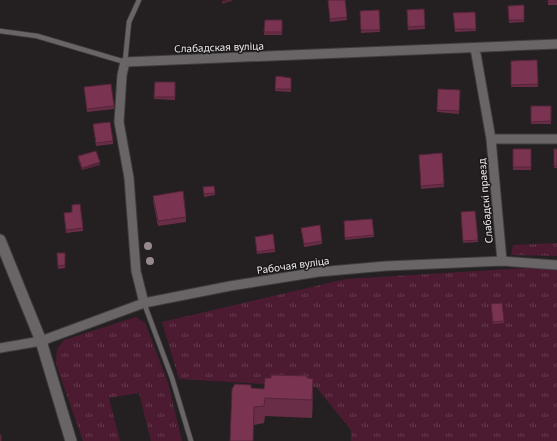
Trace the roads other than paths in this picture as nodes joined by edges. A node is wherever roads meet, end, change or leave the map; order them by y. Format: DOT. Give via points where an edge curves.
graph roads {
  1 [pos="139,0"];
  2 [pos="0,31"];
  3 [pos="557,44"];
  4 [pos="475,48"];
  5 [pos="125,62"];
  6 [pos="490,139"];
  7 [pos="557,139"];
  8 [pos="0,240"];
  9 [pos="502,261"];
  10 [pos="557,265"];
  11 [pos="144,304"];
  12 [pos="41,341"];
  13 [pos="0,348"];
  14 [pos="71,441"];
  15 [pos="191,441"];
  1 -- 5 [label="lane" via="129,22"];
  2 -- 5 [label="lane" via="38,36"];
  3 -- 4 [label="street, Слабадская вуліца"];
  4 -- 5 [label="street, Слабадская вуліца"];
  4 -- 6 [label="street, Слабадскі праезд"];
  5 -- 11 [label="street" via="120,122 130,178 136,271"];
  6 -- 7 [label="street"];
  6 -- 9 [label="street, Слабадскі праезд"];
  8 -- 12 [label="street"];
  9 -- 10 [label="street, Рабочая вуліца"];
  9 -- 11 [label="street, Рабочая вуліца" via="318,272 230,286"];
  11 -- 12 [label="street, Рабочая вуліца"];
  11 -- 15 [label="lane" via="172,378"];
  12 -- 13 [label="street, Рабочая вуліца"];
  12 -- 14 [label="street"];
}
